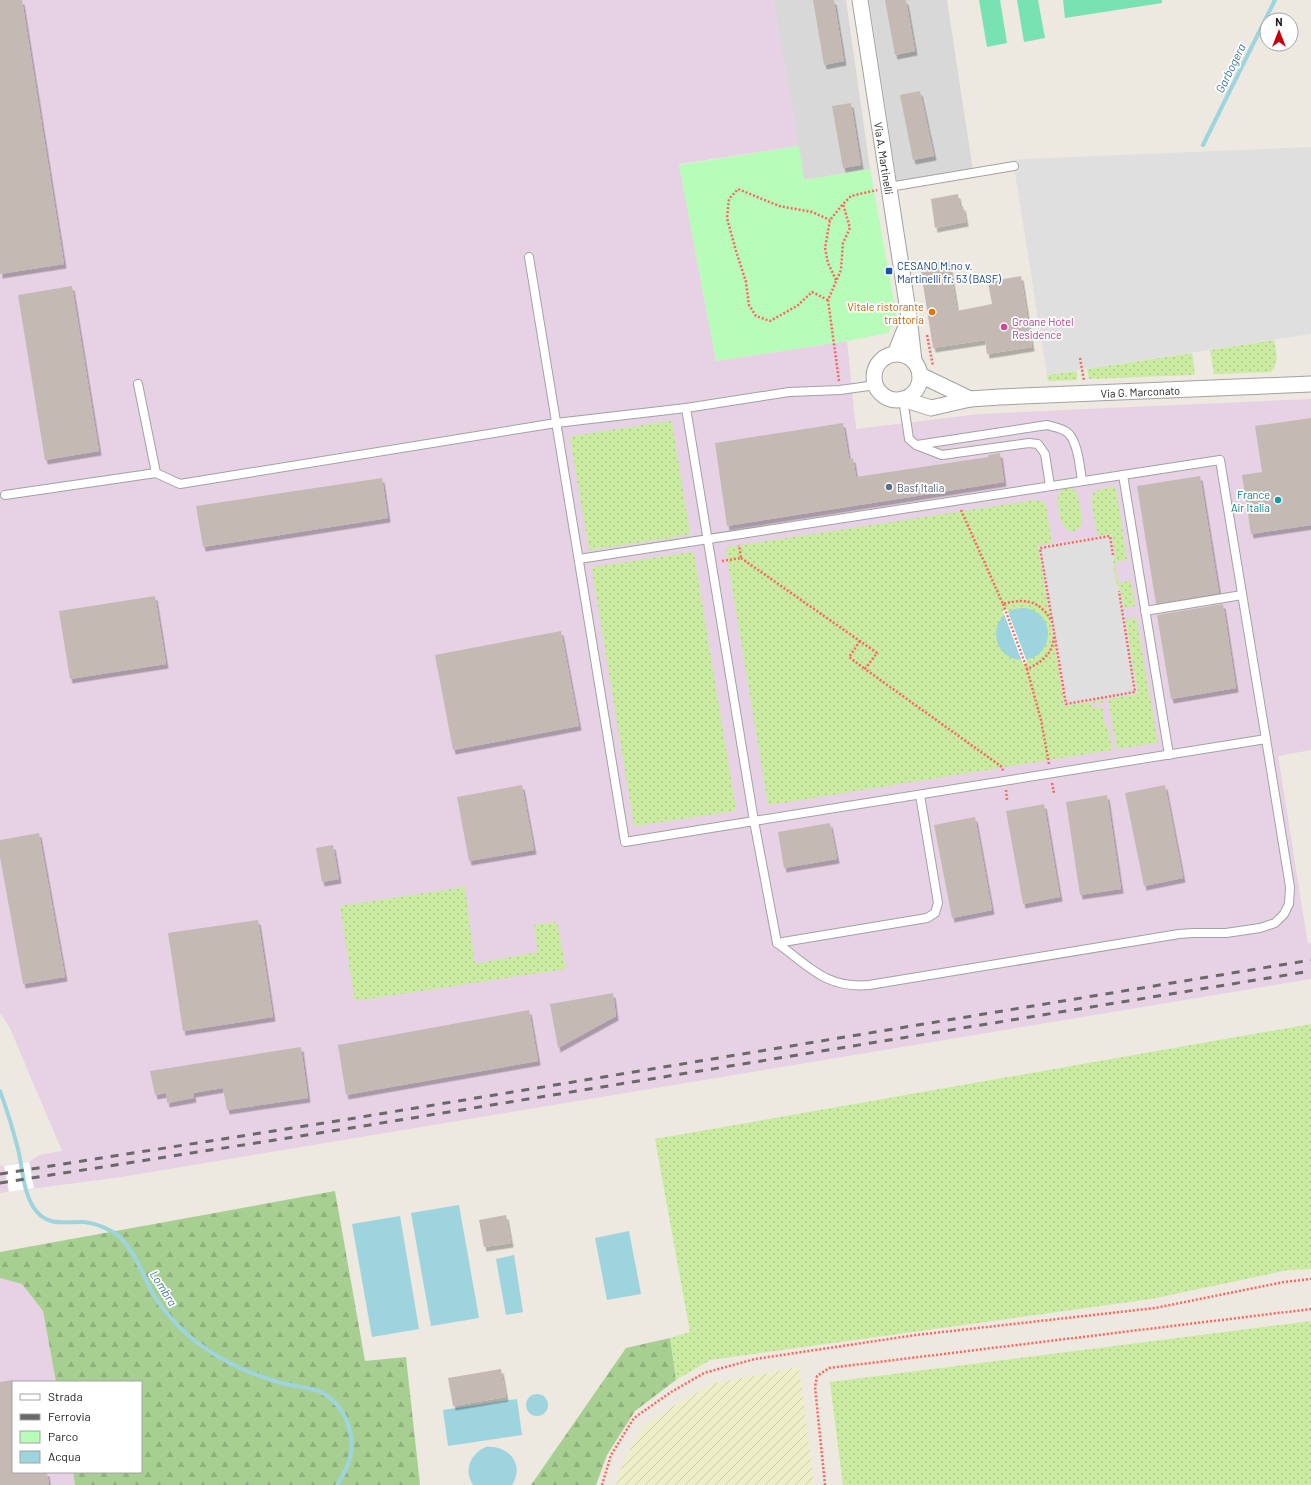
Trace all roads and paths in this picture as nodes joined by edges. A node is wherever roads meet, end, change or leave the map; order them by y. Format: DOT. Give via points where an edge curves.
graph roads {
  1 [pos="860,0"];
  2 [pos="1014,166"];
  3 [pos="890,186"];
  4 [pos="843,204"];
  5 [pos="830,220"];
  6 [pos="528,257"];
  7 [pos="836,280"];
  8 [pos="828,300"];
  9 [pos="910,317"];
  10 [pos="925,330"];
  11 [pos="895,354"];
  12 [pos="914,361"];
  13 [pos="927,374"];
  14 [pos="1076,381"];
  15 [pos="1091,381"];
  16 [pos="138,384"];
  17 [pos="1311,384"];
  18 [pos="876,385"];
  19 [pos="840,390"];
  20 [pos="903,399"];
  21 [pos="970,399"];
  22 [pos="686,408"];
  23 [pos="556,423"];
  24 [pos="916,445"];
  25 [pos="156,473"];
  26 [pos="1123,475"];
  27 [pos="1082,481"];
  28 [pos="1050,486"];
  29 [pos="5,495"];
  30 [pos="957,500"];
  31 [pos="737,534"];
  32 [pos="708,539"];
  33 [pos="1113,555"];
  34 [pos="741,558"];
  35 [pos="579,559"];
  36 [pos="719,562"];
  37 [pos="1119,591"];
  38 [pos="1242,595"];
  39 [pos="1002,604"];
  40 [pos="1146,611"];
  41 [pos="1054,627"];
  42 [pos="860,641"];
  43 [pos="865,669"];
  44 [pos="1027,669"];
  45 [pos="1266,739"];
  46 [pos="1169,755"];
  47 [pos="1051,774"];
  48 [pos="1005,782"];
  49 [pos="1054,793"];
  50 [pos="920,795"];
  51 [pos="1008,800"];
  52 [pos="754,821"];
  53 [pos="777,943"];
  54 [pos="1311,1279"];
  55 [pos="1311,1309"];
  56 [pos="602,1485"];
  57 [pos="825,1485"];
  1 -- 3 [label="street, Via A. Martinelli"];
  2 -- 3 [label="lane"];
  3 -- 4 [label="path" via="851,196"];
  3 -- 9 [label="street, Via A. Martinelli"];
  4 -- 5 [label="path"];
  4 -- 7 [label="path" via="850,228 843,243 841,270"];
  5 -- 7 [label="path" via="825,248 828,263"];
  5 -- 8 [label="path" via="812,212 779,206 738,189 729,199 727,218 746,282 749,305 756,316 770,321 797,306 812,292"];
  6 -- 23 [label="lane"];
  7 -- 8 [label="path"];
  8 -- 19 [label="path"];
  9 -- 11 [label="street"];
  9 -- 12 [label="street, Via A. Martinelli"];
  10 -- 13 [label="path"];
  11 -- 12 [label="street" via="908,356"];
  11 -- 18 [label="street" via="887,356 876,367"];
  12 -- 13 [label="street" via="918,368"];
  13 -- 20 [label="street" via="916,390"];
  13 -- 21 [label="street, Via G. Marconato"];
  14 -- 15 [label="path"];
  16 -- 25 [label="lane"];
  17 -- 21 [label="street, Via G. Marconato"];
  18 -- 19 [label="lane"];
  18 -- 20 [label="street" via="886,397"];
  19 -- 22 [label="lane" via="789,392"];
  20 -- 21 [label="street, Via G. Marconato" via="931,408"];
  20 -- 24 [label="lane" via="910,439"];
  22 -- 23 [label="lane"];
  22 -- 32 [label="lane"];
  23 -- 25 [label="lane" via="180,484"];
  23 -- 35 [label="lane"];
  24 -- 27 [label="lane" via="1047,425 1068,433 1075,445"];
  24 -- 28 [label="lane" via="942,455 1029,443 1038,444 1045,454"];
  25 -- 29 [label="lane"];
  26 -- 27 [label="lane"];
  26 -- 38 [label="lane" via="1220,460"];
  26 -- 40 [label="lane"];
  27 -- 28 [label="lane"];
  28 -- 30 [label="lane"];
  30 -- 31 [label="lane"];
  30 -- 39 [label="path"];
  31 -- 32 [label="lane"];
  31 -- 34 [label="path"];
  32 -- 35 [label="lane"];
  32 -- 52 [label="lane"];
  33 -- 41 [label="path" via="1110,536 1040,548"];
  34 -- 36 [label="path"];
  34 -- 42 [label="path"];
  35 -- 52 [label="lane" via="625,842"];
  37 -- 41 [label="path" via="1135,692 1066,704"];
  38 -- 40 [label="lane"];
  38 -- 45 [label="lane"];
  39 -- 41 [label="path" via="1021,600 1037,605 1046,612"];
  39 -- 44 [label="path"];
  40 -- 46 [label="lane"];
  41 -- 44 [label="path" via="1054,639 1048,655"];
  42 -- 43 [label="path" via="849,657"];
  42 -- 43 [label="path" via="877,653"];
  43 -- 48 [label="path" via="1002,767"];
  44 -- 47 [label="path" via="1041,720"];
  45 -- 46 [label="lane"];
  45 -- 53 [label="lane" via="1290,887 1290,900 1286,911 1271,925 1226,933 1179,934 860,986 840,984 822,977"];
  46 -- 47 [label="lane"];
  47 -- 48 [label="lane"];
  47 -- 49 [label="path"];
  48 -- 50 [label="lane"];
  48 -- 51 [label="path"];
  50 -- 52 [label="lane"];
  50 -- 53 [label="lane" via="938,903 935,913 927,918"];
  52 -- 53 [label="lane"];
  54 -- 56 [label="path" via="1155,1308 916,1335 762,1358 704,1373 634,1418 611,1455"];
  55 -- 57 [label="path" via="829,1368 817,1376 815,1387"];
}
